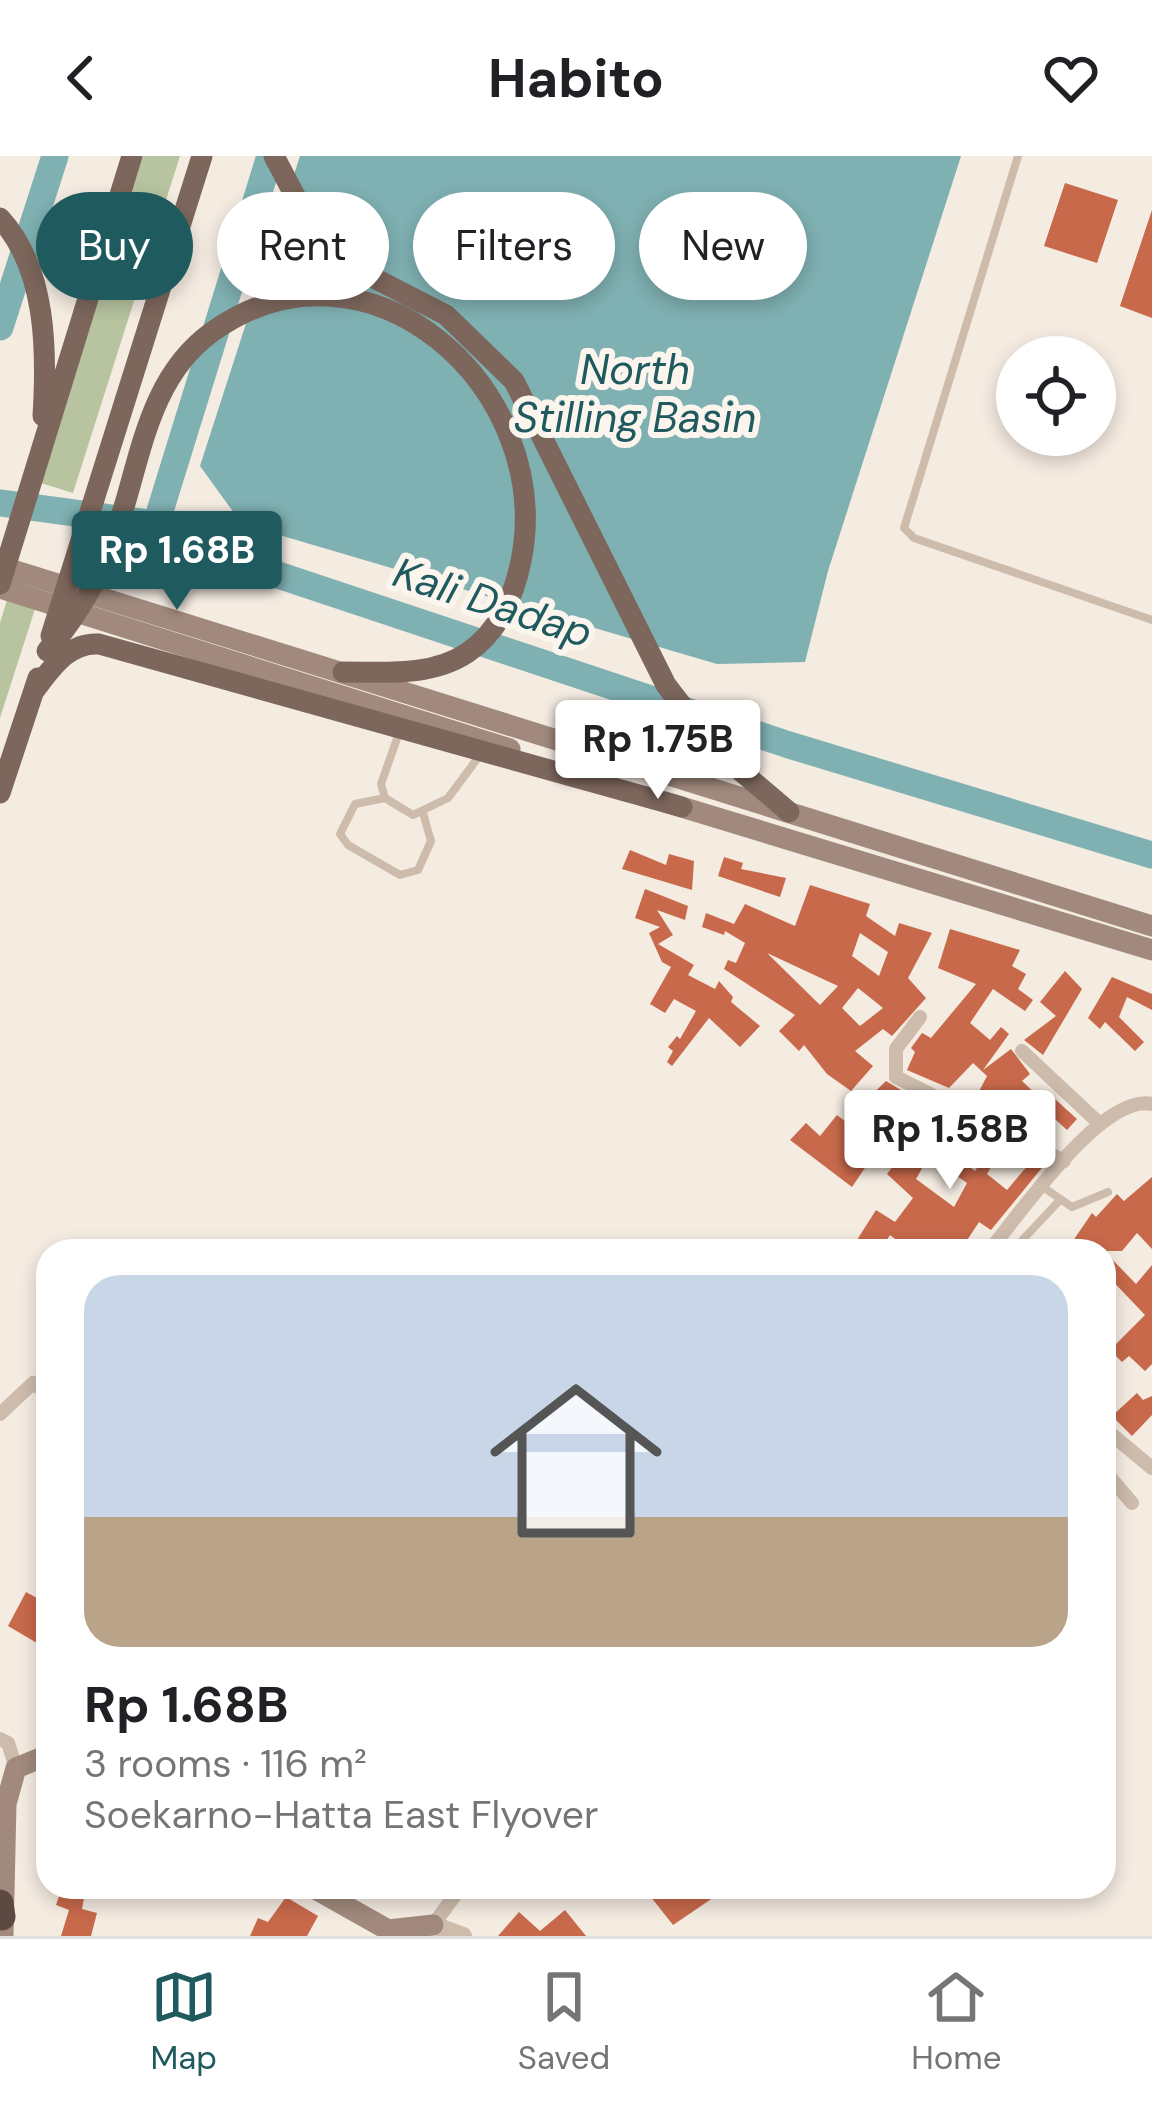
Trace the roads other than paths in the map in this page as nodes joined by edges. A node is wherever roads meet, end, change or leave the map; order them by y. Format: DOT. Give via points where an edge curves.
graph roads {
  1 [pos="132,156"];
  2 [pos="202,156"];
  3 [pos="274,156"];
  4 [pos="1018,156"];
  5 [pos="0,218"];
  6 [pos="40,452"];
  7 [pos="0,566"];
  8 [pos="0,586"];
  9 [pos="1152,620"];
  10 [pos="47,651"];
  11 [pos="340,683"];
  12 [pos="34,691"];
  13 [pos="400,731"];
  14 [pos="481,753"];
  15 [pos="0,794"];
  16 [pos="385,798"];
  17 [pos="682,807"];
  18 [pos="789,812"];
  19 [pos="422,813"];
  20 [pos="1152,926"];
  21 [pos="1152,950"];
  22 [pos="920,1018"];
  23 [pos="1022,1051"];
  24 [pos="1152,1104"];
  25 [pos="1100,1124"];
  26 [pos="1064,1161"];
  27 [pos="1042,1187"];
  28 [pos="1108,1192"];
  29 [pos="1060,1200"];
  30 [pos="999,1239"];
  31 [pos="1023,1239"];
  32 [pos="36,1385"];
  33 [pos="0,1414"];
  34 [pos="1116,1440"];
  35 [pos="1152,1468"];
  36 [pos="1116,1484"];
  37 [pos="1132,1503"];
  38 [pos="0,1739"];
  39 [pos="36,1759"];
  40 [pos="16,1768"];
  41 [pos="332,1899"];
  42 [pos="451,1899"];
  43 [pos="1,1917"];
  44 [pos="426,1930"];
  45 [pos="390,1933"];
  46 [pos="464,1936"];
  1 -- 6 [label="main road"];
  2 -- 10 [label="main road"];
  3 -- 18 [label="main road" via="305,215 338,252 446,315 514,381 666,685 716,750"];
  4 -- 9 [label="lane" via="904,528"];
  5 -- 6 [label="main road" via="31,274 44,344"];
  6 -- 8 [label="main road"];
  7 -- 11 [label="main road"];
  8 -- 11 [label="main road"];
  10 -- 11 [label="main road" via="109,551 155,403 178,367 210,333 249,312 307,299 388,311 439,338 506,420 523,476 518,579 504,612 466,654 418,672"];
  10 -- 12 [label="main road"];
  11 -- 17 [label="main road"];
  11 -- 18 [label="main road"];
  12 -- 13 [label="main road" via="66,654 99,644"];
  12 -- 15 [label="main road"];
  13 -- 14 [label="main road"];
  13 -- 16 [label="lane" via="381,784"];
  14 -- 17 [label="main road"];
  14 -- 19 [label="lane" via="448,798"];
  16 -- 19 [label="lane"];
  16 -- 19 [label="lane" via="355,804 340,834 400,875 418,870 431,841"];
  17 -- 21 [label="main road"];
  18 -- 20 [label="main road"];
  22 -- 26 [label="street" via="896,1049 896,1077"];
  23 -- 25 [label="street"];
  24 -- 25 [label="street" via="1129,1103"];
  25 -- 26 [label="street"];
  26 -- 27 [label="street"];
  27 -- 29 [label="lane"];
  27 -- 30 [label="street"];
  28 -- 29 [label="lane" via="1076,1206"];
  29 -- 31 [label="lane"];
  32 -- 33 [label="street"];
  34 -- 35 [label="street"];
  36 -- 37 [label="street"];
  38 -- 40 [label="street"];
  39 -- 40 [label="main road"];
  40 -- 43 [label="main road" via="6,1804"];
  41 -- 45 [label="main road"];
  42 -- 44 [label="street"];
  44 -- 45 [label="main road"];
  44 -- 46 [label="street"];
}
